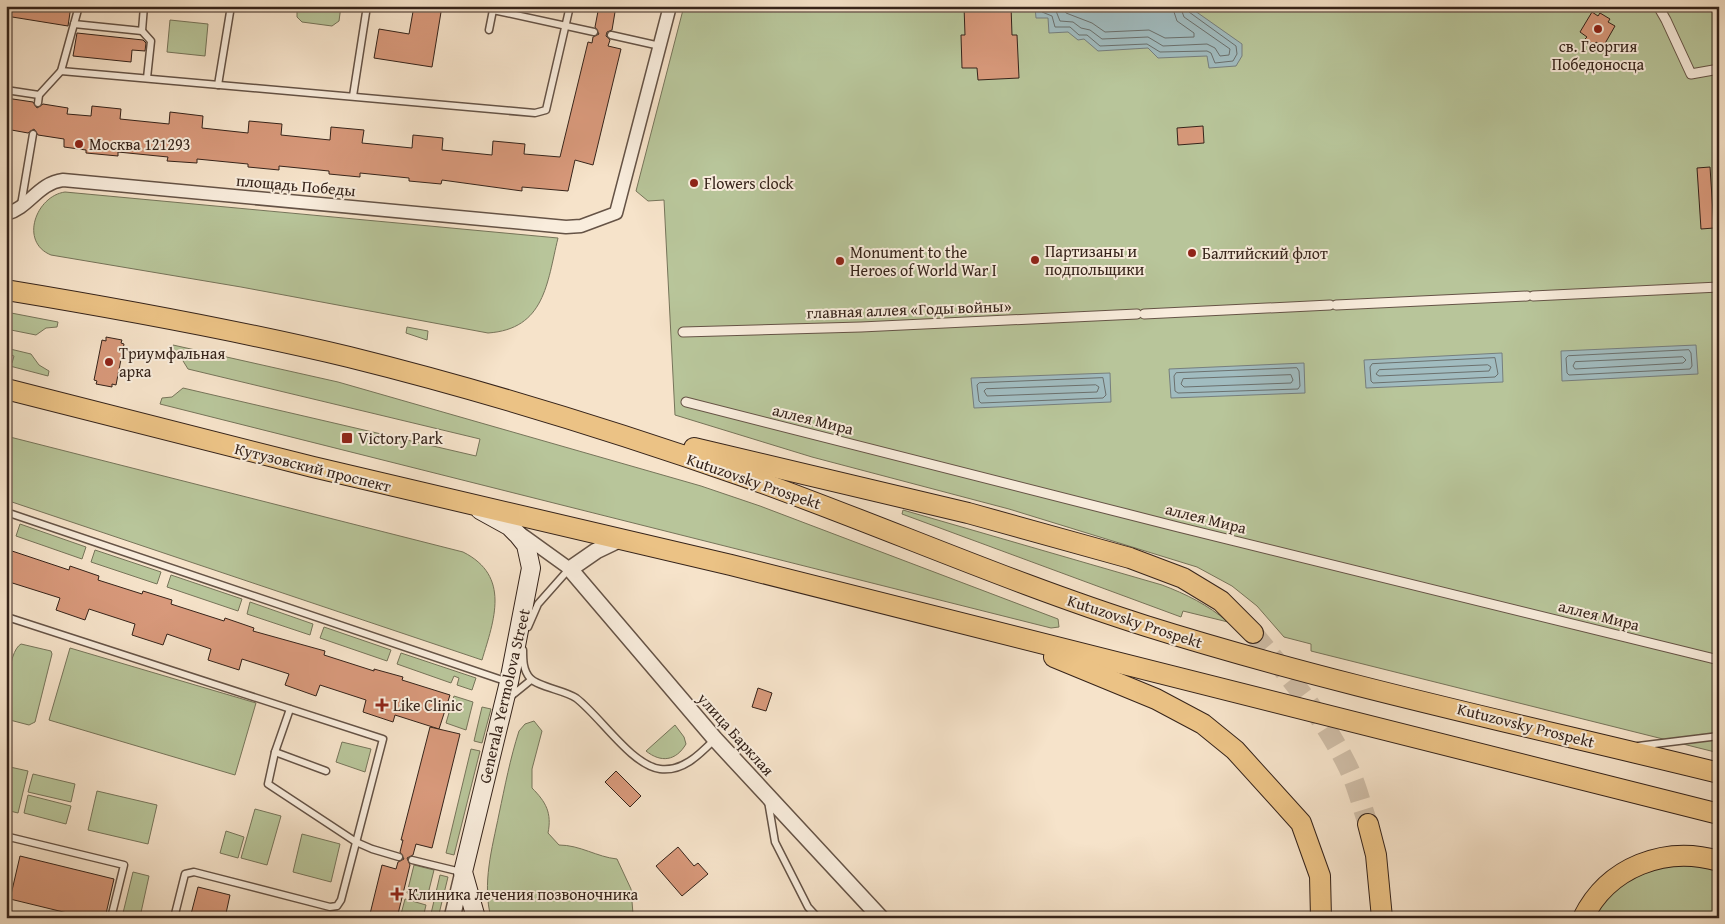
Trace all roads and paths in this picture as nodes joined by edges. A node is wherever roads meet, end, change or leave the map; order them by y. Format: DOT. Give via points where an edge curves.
graph roads {
  1 [pos="79,6"];
  2 [pos="144,6"];
  3 [pos="231,6"];
  4 [pos="367,6"];
  5 [pos="570,6"];
  6 [pos="670,6"];
  7 [pos="1658,6"];
  8 [pos="74,24"];
  9 [pos="567,26"];
  10 [pos="489,30"];
  11 [pos="142,31"];
  12 [pos="594,32"];
  13 [pos="610,35"];
  14 [pos="660,46"];
  15 [pos="1719,69"];
  16 [pos="61,71"];
  17 [pos="147,78"];
  18 [pos="218,84"];
  19 [pos="6,90"];
  20 [pos="39,95"];
  21 [pos="353,96"];
  22 [pos="38,103"];
  23 [pos="33,134"];
  24 [pos="20,206"];
  25 [pos="6,214"];
  26 [pos="1719,287"];
  27 [pos="6,290"];
  28 [pos="683,332"];
  29 [pos="6,389"];
  30 [pos="686,402"];
  31 [pos="566,417"];
  32 [pos="467,504"];
  33 [pos="6,512"];
  34 [pos="509,526"];
  35 [pos="621,539"];
  36 [pos="570,568"];
  37 [pos="950,620"];
  38 [pos="6,621"];
  39 [pos="1253,633"];
  40 [pos="1719,660"];
  41 [pos="531,680"];
  42 [pos="509,682"];
  43 [pos="504,706"];
  44 [pos="290,709"];
  45 [pos="1719,736"];
  46 [pos="715,739"];
  47 [pos="1618,748"];
  48 [pos="275,752"];
  49 [pos="326,771"];
  50 [pos="1719,773"];
  51 [pos="767,795"];
  52 [pos="1719,814"];
  53 [pos="1368,824"];
  54 [pos="356,842"];
  55 [pos="6,848"];
  56 [pos="399,857"];
  57 [pos="412,860"];
  58 [pos="1719,861"];
  59 [pos="463,872"];
  60 [pos="111,918"];
  61 [pos="174,918"];
  62 [pos="452,918"];
  63 [pos="476,918"];
  64 [pos="818,918"];
  65 [pos="881,918"];
  66 [pos="1321,918"];
  67 [pos="1382,918"];
  68 [pos="1583,918"];
  1 -- 8 [label="lane"];
  2 -- 11 [label="lane"];
  3 -- 18 [label="lane"];
  4 -- 21 [label="lane"];
  5 -- 9 [label="lane"];
  6 -- 14 [label="street"];
  7 -- 15 [label="street" via="1691,74"];
  8 -- 11 [label="lane"];
  8 -- 16 [label="lane" via="70,52"];
  9 -- 10 [label="lane" via="493,10"];
  9 -- 12 [label="lane"];
  9 -- 21 [label="lane" via="546,110 535,113"];
  11 -- 17 [label="lane" via="151,40"];
  13 -- 14 [label="lane"];
  14 -- 24 [label="street, площадь Победы" via="616,213 592,223 566,227 63,180 46,184"];
  16 -- 17 [label="lane"];
  16 -- 20 [label="lane"];
  17 -- 18 [label="lane"];
  18 -- 21 [label="lane"];
  19 -- 20 [label="lane"];
  20 -- 22 [label="lane"];
  23 -- 24 [label="lane"];
  24 -- 25 [label="street, площадь Победы"];
  26 -- 28 [label="street, главная аллея «Годы войны»"];
  27 -- 31 [label="main road" via="267,338"];
  29 -- 32 [label="main road, Кутузовский проспект"];
  30 -- 40 [label="street, аллея Мира"];
  31 -- 39 [label="main road" via="968,513 1130,558 1183,578 1221,601"];
  31 -- 47 [label="main road, Kutuzovsky Prospekt" via="741,476 1143,624 1293,668"];
  32 -- 34 [label="main road, Generala Yermolova Street"];
  32 -- 35 [label="main road, Кутузовский проспект"];
  33 -- 42 [label="lane"];
  34 -- 36 [label="street"];
  34 -- 42 [label="main road, Generala Yermolova Street" via="526,545 531,568"];
  35 -- 36 [label="street"];
  35 -- 37 [label="main road"];
  36 -- 41 [label="lane" via="538,604 530,621 523,659 524,670"];
  36 -- 46 [label="street, улица Барклая"];
  37 -- 52 [label="main road"];
  37 -- 66 [label="main road" via="1096,674 1156,699 1203,724 1235,750 1301,823 1320,876"];
  38 -- 44 [label="lane" via="8,617"];
  41 -- 43 [label="lane" via="512,694"];
  41 -- 46 [label="lane" via="576,698 651,768 672,768 689,762"];
  42 -- 43 [label="main road, Generala Yermolova Street"];
  43 -- 59 [label="main road, Generala Yermolova Street"];
  44 -- 48 [label="lane"];
  44 -- 54 [label="lane" via="383,739"];
  45 -- 47 [label="lane"];
  46 -- 51 [label="street, улица Барклая"];
  47 -- 50 [label="main road, Kutuzovsky Prospekt"];
  48 -- 49 [label="lane"];
  48 -- 54 [label="lane" via="268,784"];
  51 -- 64 [label="lane" via="775,842 808,907"];
  51 -- 65 [label="street, улица Барклая"];
  53 -- 67 [label="main road" via="1376,855"];
  54 -- 56 [label="lane"];
  54 -- 61 [label="lane" via="342,900 337,906 330,907 194,872 185,874"];
  55 -- 60 [label="lane" via="9,837 124,865"];
  57 -- 59 [label="lane"];
  58 -- 68 [label="main road" via="1684,855 1656,858 1629,868 1606,884 1590,903"];
  59 -- 62 [label="street, Generala Yermolova Street"];
  59 -- 63 [label="main road"];
}
